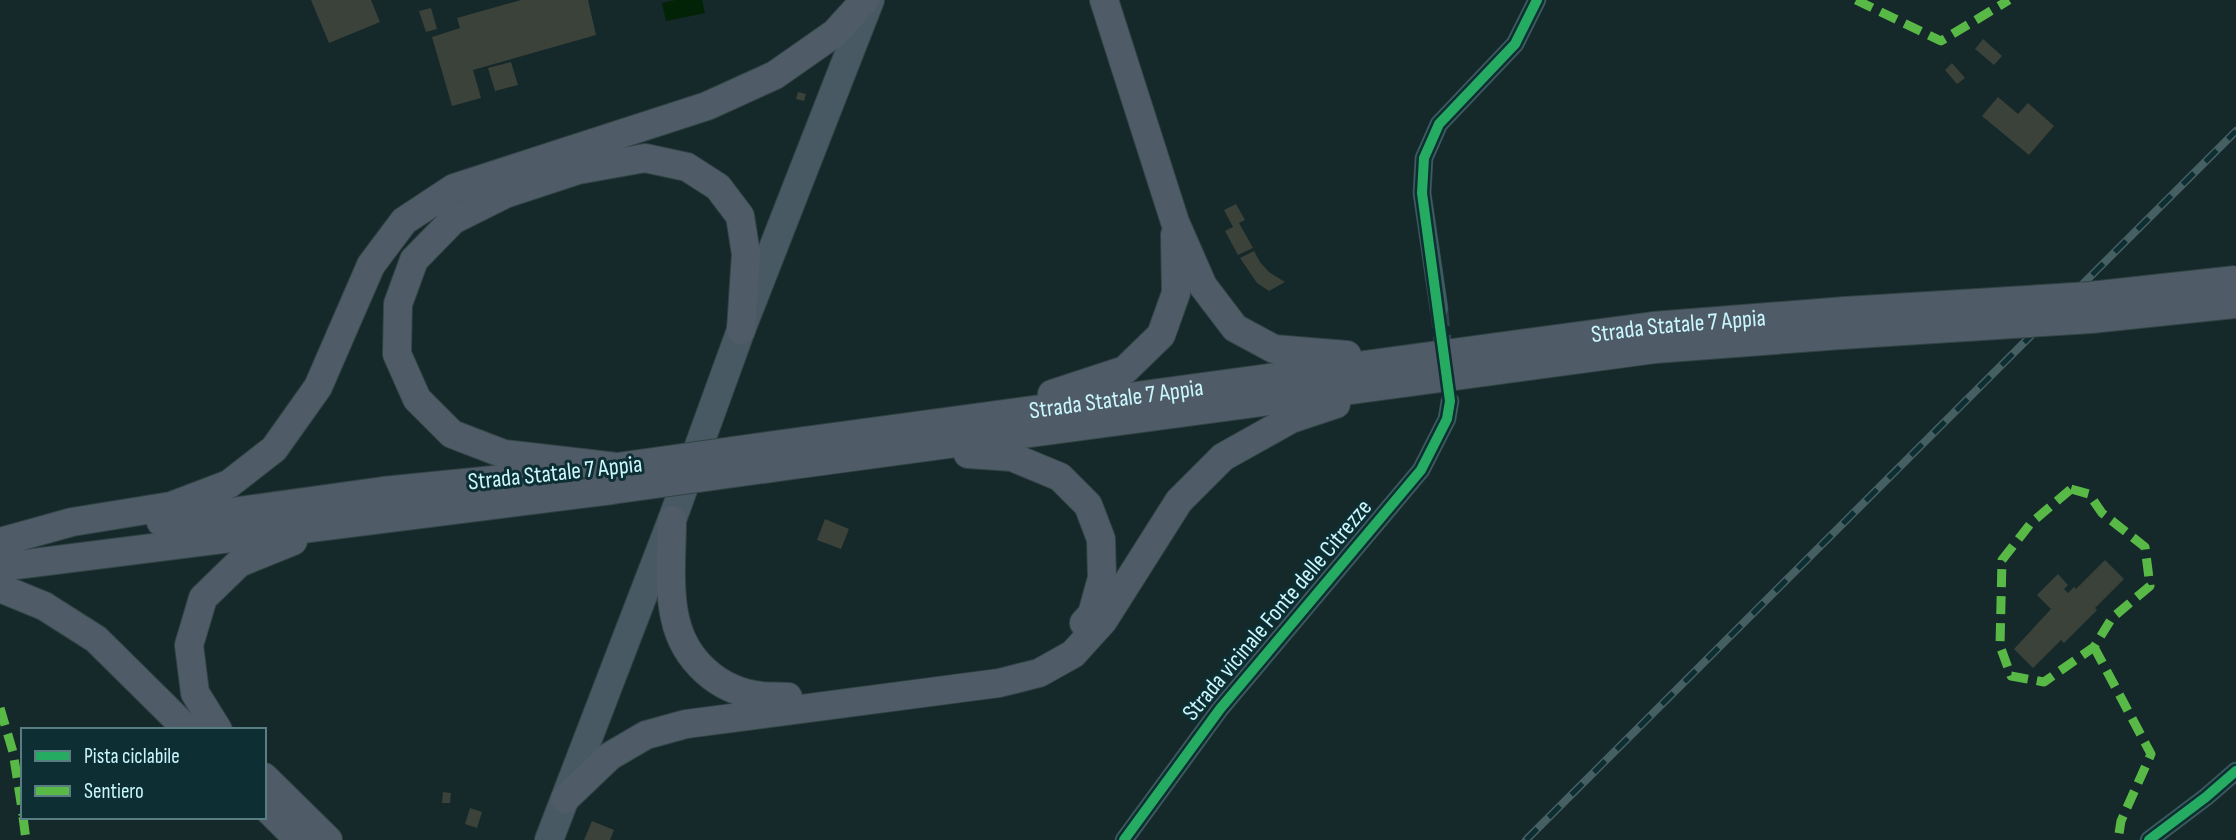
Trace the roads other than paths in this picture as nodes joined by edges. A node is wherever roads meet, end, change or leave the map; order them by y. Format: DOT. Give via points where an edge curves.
graph roads {
  1 [pos="868,0"];
  2 [pos="1104,0"];
  3 [pos="1537,0"];
  4 [pos="1175,222"];
  5 [pos="2236,280"];
  6 [pos="2236,304"];
  7 [pos="1439,309"];
  8 [pos="1843,323"];
  9 [pos="741,330"];
  10 [pos="1400,371"];
  11 [pos="1450,401"];
  12 [pos="986,416"];
  13 [pos="906,450"];
  14 [pos="802,453"];
  15 [pos="615,478"];
  16 [pos="672,520"];
  17 [pos="328,526"];
  18 [pos="0,543"];
  19 [pos="0,567"];
  20 [pos="0,588"];
  21 [pos="186,728"];
  22 [pos="217,728"];
  23 [pos="2236,771"];
  24 [pos="266,779"];
  25 [pos="565,799"];
  26 [pos="266,807"];
  27 [pos="299,840"];
  28 [pos="328,840"];
  29 [pos="549,840"];
  30 [pos="1124,840"];
  31 [pos="2149,840"];
  1 -- 9 [label="main road"];
  1 -- 18 [label="highway" via="835,33 775,75 707,106 454,188 404,221 371,265 318,387 274,449 229,484 171,506 72,522"];
  2 -- 4 [label="highway"];
  3 -- 7 [label="street" via="1515,44 1439,124 1424,158 1422,193"];
  4 -- 10 [label="highway" via="1203,286 1235,328 1273,349"];
  4 -- 12 [label="highway" via="1176,293 1161,335 1125,370"];
  5 -- 8 [label="highway, Strada Statale 7 Appia, bridge"];
  6 -- 8 [label="highway, Strada Statale 7 Appia, bridge" via="2091,319"];
  8 -- 10 [label="highway, Strada Statale 7 Appia" via="1656,349"];
  9 -- 15 [label="highway" via="746,254 740,216 718,187 687,167 645,159 578,170 505,194 453,220 414,260 398,304 397,354 417,399 452,434 504,454"];
  9 -- 16 [label="main road"];
  10 -- 12 [label="highway, Strada Statale 7 Appia"];
  10 -- 13 [label="highway, Strada Statale 7 Appia"];
  10 -- 25 [label="highway" via="1291,419 1223,457 1179,501 1103,621 1073,654 1039,673 999,683 686,724 646,735 610,756"];
  11 -- 30 [label="street, Strada vicinale Fonte delle Citrezze" via="1447,419 1421,470 1220,709"];
  12 -- 14 [label="highway, Strada Statale 7 Appia"];
  13 -- 14 [label="highway, Strada Statale 7 Appia"];
  13 -- 16 [label="highway" via="1012,457 1060,477 1088,505 1101,539 1102,578 1093,614 1066,645 1035,663 996,672 798,697 760,696 727,687 703,669 683,645 674,616"];
  14 -- 15 [label="highway, Strada Statale 7 Appia, bridge"];
  15 -- 17 [label="highway, Strada Statale 7 Appia"];
  15 -- 18 [label="highway, Strada Statale 7 Appia" via="383,491"];
  16 -- 25 [label="main road"];
  17 -- 19 [label="highway, Strada Statale 7 Appia"];
  17 -- 22 [label="highway" via="239,563 203,598 189,645 195,692"];
  20 -- 21 [label="highway" via="44,606 96,639"];
  23 -- 31 [label="street"];
  24 -- 28 [label="highway"];
  25 -- 29 [label="main road"];
  26 -- 27 [label="highway"];
}
